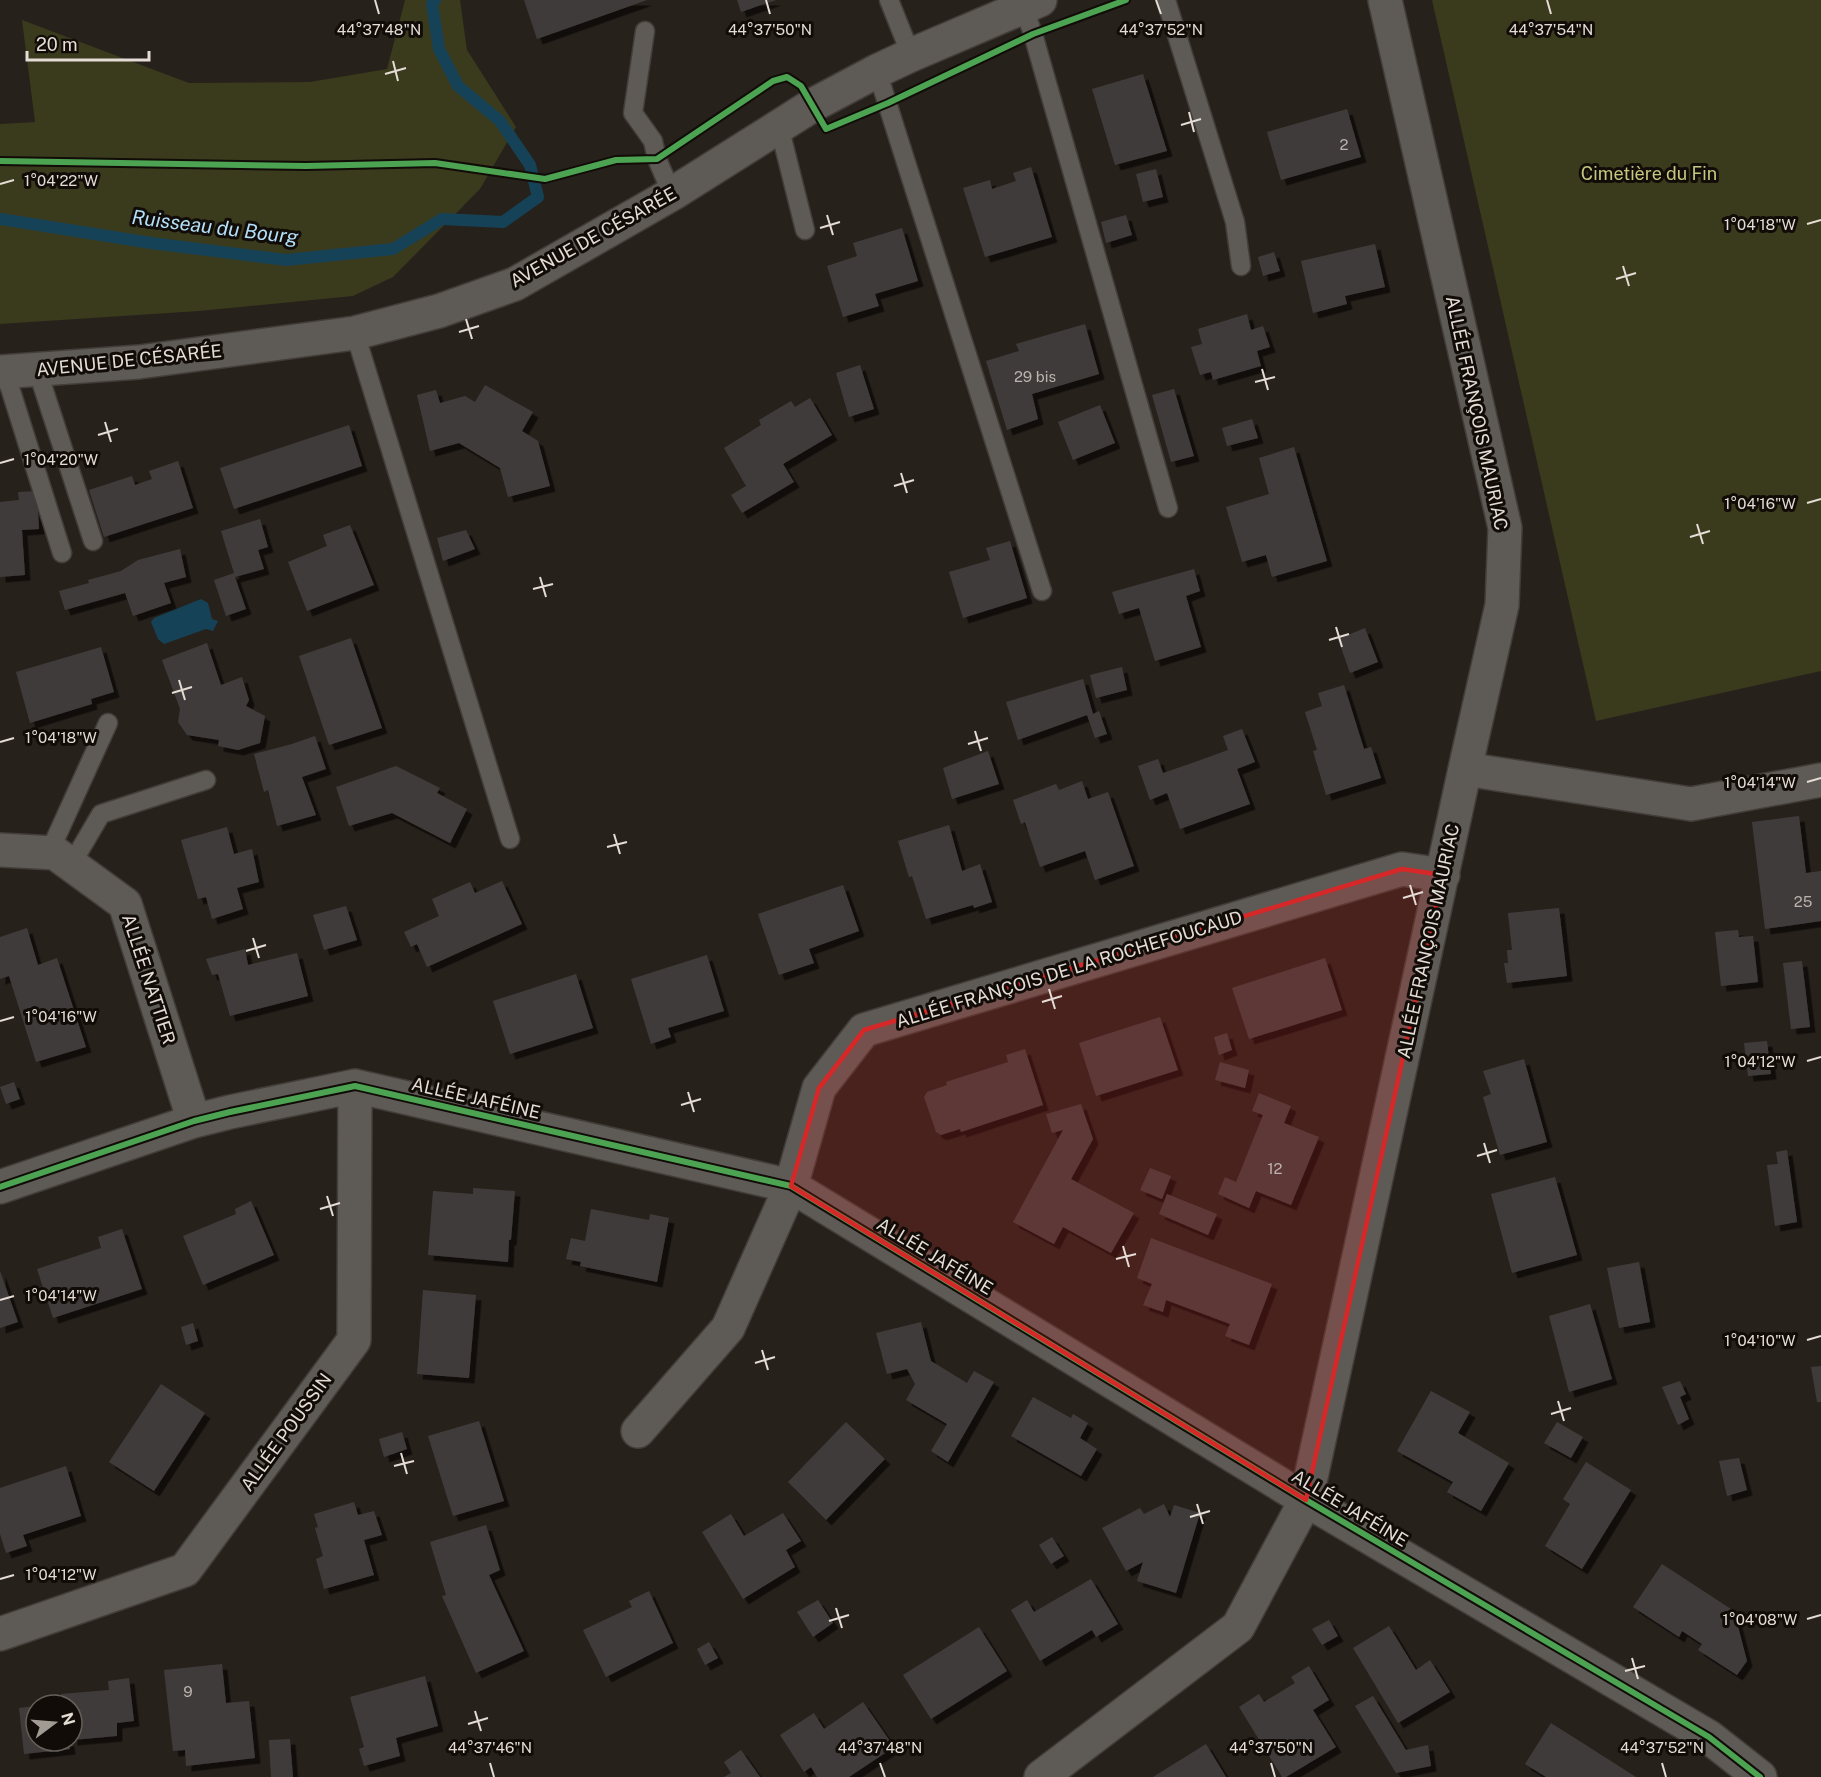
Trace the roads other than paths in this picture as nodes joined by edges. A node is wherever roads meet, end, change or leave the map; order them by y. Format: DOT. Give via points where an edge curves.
graph roads {
  1 [pos="889,0"];
  2 [pos="1166,0"];
  3 [pos="1385,0"];
  4 [pos="1031,3"];
  5 [pos="645,31"];
  6 [pos="911,55"];
  7 [pos="877,71"];
  8 [pos="779,126"];
  9 [pos="672,194"];
  10 [pos="805,230"];
  11 [pos="1241,266"];
  12 [pos="355,333"];
  13 [pos="37,369"];
  14 [pos="2,372"];
  15 [pos="1168,508"];
  16 [pos="93,541"];
  17 [pos="62,553"];
  18 [pos="1042,591"];
  19 [pos="108,723"];
  20 [pos="1465,769"];
  21 [pos="206,780"];
  22 [pos="1821,780"];
  23 [pos="510,839"];
  24 [pos="0,850"];
  25 [pos="60,859"];
  26 [pos="1443,875"];
  27 [pos="355,1086"];
  28 [pos="195,1121"];
  29 [pos="791,1186"];
  30 [pos="0,1187"];
  31 [pos="638,1431"];
  32 [pos="1306,1500"];
  33 [pos="0,1634"];
  34 [pos="1041,1777"];
  35 [pos="1760,1777"];
  1 -- 6 [label="lane"];
  2 -- 11 [label="lane" via="1235,222"];
  3 -- 20 [label="street, ALLÉE FRANÇOIS MAURIAC" via="1505,528 1502,605"];
  4 -- 6 [label="street, AVENUE DE CÉSARÉE"];
  4 -- 15 [label="lane" via="1033,34"];
  5 -- 9 [label="lane" via="633,113 653,141"];
  6 -- 7 [label="street, AVENUE DE CÉSARÉE"];
  7 -- 8 [label="street, AVENUE DE CÉSARÉE"];
  7 -- 18 [label="lane"];
  8 -- 9 [label="street, AVENUE DE CÉSARÉE"];
  8 -- 10 [label="lane"];
  9 -- 12 [label="street, AVENUE DE CÉSARÉE" via="515,284"];
  12 -- 13 [label="street, AVENUE DE CÉSARÉE" via="139,362"];
  12 -- 23 [label="lane"];
  13 -- 14 [label="street, AVENUE DE CÉSARÉE"];
  13 -- 16 [label="lane"];
  14 -- 17 [label="lane"];
  19 -- 25 [label="lane"];
  20 -- 22 [label="street" via="1691,804"];
  20 -- 26 [label="street, ALLÉE FRANÇOIS MAURIAC"];
  21 -- 25 [label="lane" via="101,814"];
  24 -- 25 [label="street"];
  25 -- 28 [label="street, ALLÉE NATTIER" via="125,904"];
  26 -- 29 [label="street, ALLÉE FRANÇOIS DE LA ROCHEFOUCAUD" via="1402,869 864,1030 819,1088"];
  26 -- 32 [label="street, ALLÉE FRANÇOIS MAURIAC"];
  27 -- 28 [label="street, ALLÉE JAFÉINE"];
  27 -- 29 [label="street, ALLÉE JAFÉINE"];
  27 -- 33 [label="street, ALLÉE POUSSIN" via="354,1340 185,1570"];
  28 -- 30 [label="street, ALLÉE JAFÉINE"];
  29 -- 31 [label="street, ALLÉE FRANÇOIS DE LA ROCHEFOUCAUD" via="728,1328"];
  29 -- 32 [label="street, ALLÉE JAFÉINE"];
  32 -- 34 [label="street, ALLÉE FRANÇOIS MAURIAC" via="1238,1627"];
  32 -- 35 [label="street, ALLÉE JAFÉINE" via="1709,1737"];
}
